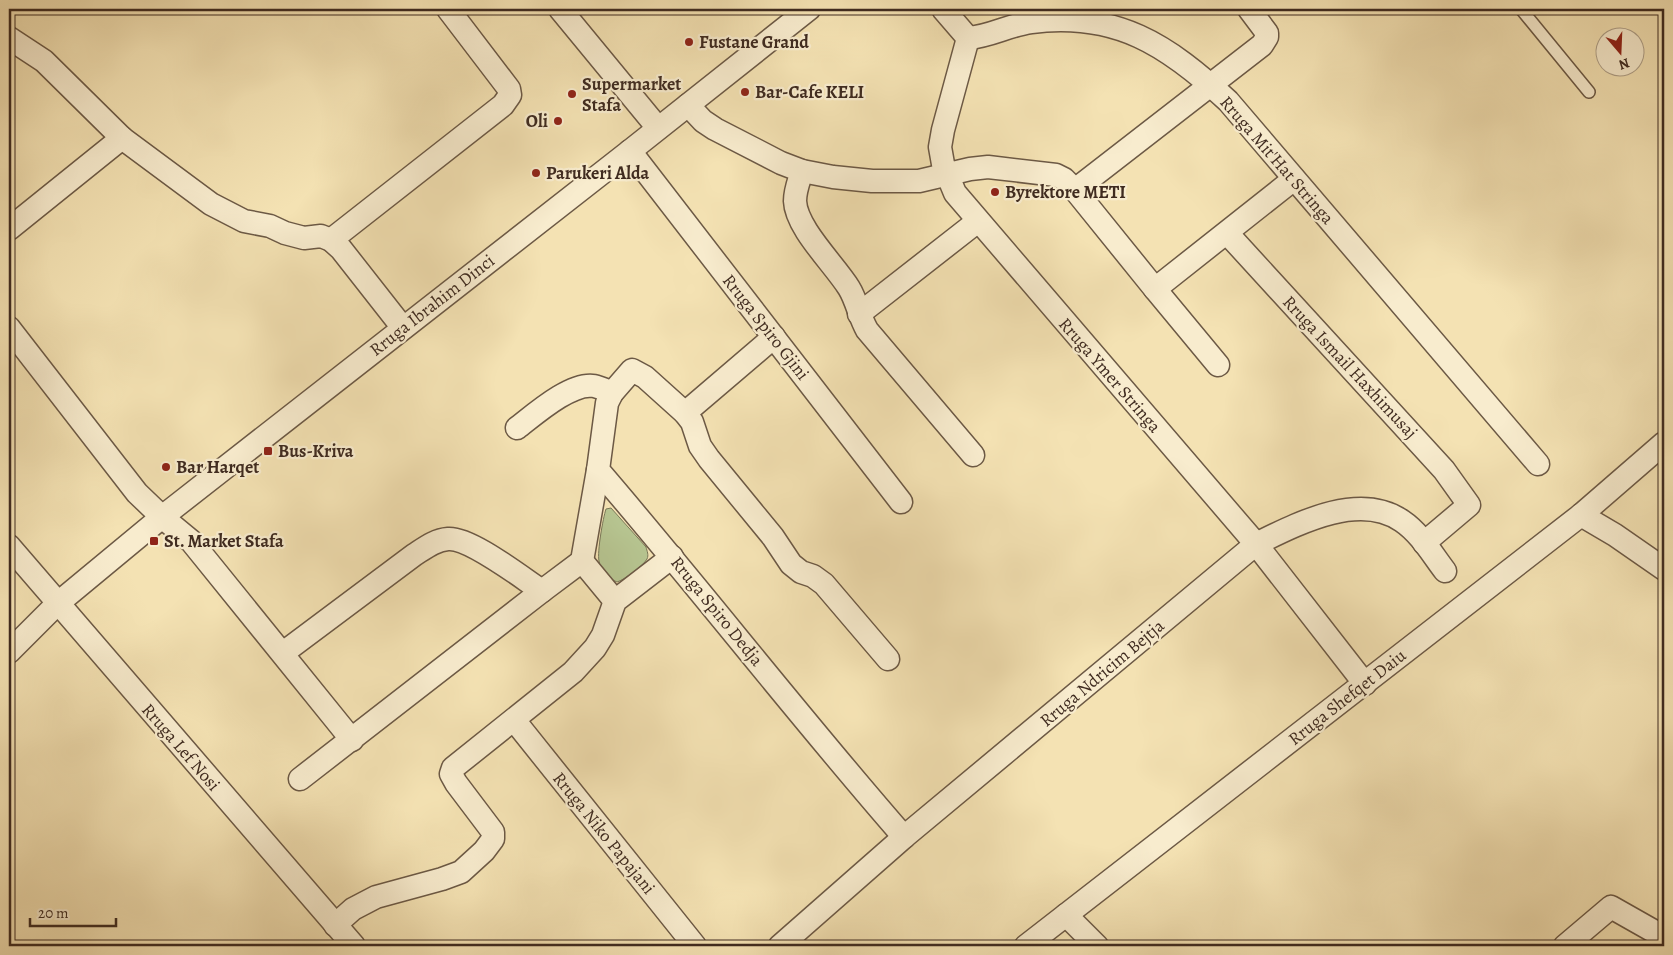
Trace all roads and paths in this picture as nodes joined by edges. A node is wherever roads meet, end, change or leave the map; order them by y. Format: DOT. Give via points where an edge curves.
graph roads {
  1 [pos="448,9"];
  2 [pos="560,9"];
  3 [pos="809,9"];
  4 [pos="943,9"];
  5 [pos="1249,9"];
  6 [pos="1521,9"];
  7 [pos="9,38"];
  8 [pos="968,38"];
  9 [pos="1210,85"];
  10 [pos="1589,92"];
  11 [pos="688,104"];
  12 [pos="658,128"];
  13 [pos="122,138"];
  14 [pos="630,151"];
  15 [pos="802,171"];
  16 [pos="947,175"];
  17 [pos="1294,179"];
  18 [pos="1075,190"];
  19 [pos="978,221"];
  20 [pos="9,229"];
  21 [pos="1227,233"];
  22 [pos="331,240"];
  23 [pos="1155,289"];
  24 [pos="859,314"];
  25 [pos="9,328"];
  26 [pos="403,328"];
  27 [pos="774,337"];
  28 [pos="1218,365"];
  29 [pos="612,393"];
  30 [pos="685,413"];
  31 [pos="517,428"];
  32 [pos="1664,443"];
  33 [pos="973,455"];
  34 [pos="1538,464"];
  35 [pos="598,470"];
  36 [pos="901,502"];
  37 [pos="1581,514"];
  38 [pos="162,517"];
  39 [pos="1424,543"];
  40 [pos="1256,544"];
  41 [pos="9,546"];
  42 [pos="672,557"];
  43 [pos="582,561"];
  44 [pos="1664,569"];
  45 [pos="1445,571"];
  46 [pos="542,591"];
  47 [pos="615,601"];
  48 [pos="57,604"];
  49 [pos="9,652"];
  50 [pos="283,653"];
  51 [pos="888,658"];
  52 [pos="1365,684"];
  53 [pos="514,720"];
  54 [pos="352,740"];
  55 [pos="300,779"];
  56 [pos="904,837"];
  57 [pos="1066,915"];
  58 [pos="335,924"];
  59 [pos="1664,937"];
  60 [pos="354,946"];
  61 [pos="695,946"];
  62 [pos="780,946"];
  63 [pos="1026,946"];
  64 [pos="1097,946"];
  65 [pos="1565,946"];
  1 -- 22 [label="street" via="509,89 510,95 503,105"];
  2 -- 12 [label="street"];
  3 -- 11 [label="street, Rruga Ibrahim Dinci"];
  4 -- 8 [label="street"];
  5 -- 9 [label="street" via="1267,37 1262,45"];
  6 -- 10 [label="lane"];
  7 -- 13 [label="street" via="44,61"];
  8 -- 9 [label="street, Rruga Mit'Hat Stringa" via="1029,22 1080,20 1106,24 1135,34 1182,62"];
  8 -- 16 [label="street, Rruga Ymer Stringa" via="940,147"];
  9 -- 17 [label="street, Rruga Mit'Hat Stringa" via="1228,101"];
  9 -- 18 [label="street"];
  11 -- 12 [label="street, Rruga Ibrahim Dinci"];
  11 -- 15 [label="street" via="715,129"];
  12 -- 14 [label="street, Rruga Ibrahim Dinci"];
  13 -- 20 [label="street"];
  13 -- 22 [label="street" via="210,204 244,221 270,226 298,237 322,236"];
  14 -- 26 [label="street, Rruga Ibrahim Dinci"];
  14 -- 27 [label="street, Rruga Spiro Gjini"];
  15 -- 16 [label="street" via="833,177 906,182"];
  15 -- 24 [label="street" via="796,188 798,214 852,293"];
  16 -- 18 [label="street" via="988,167 1043,173 1064,179"];
  16 -- 19 [label="street, Rruga Ymer Stringa" via="956,193"];
  17 -- 21 [label="street"];
  17 -- 34 [label="street, Rruga Mit'Hat Stringa"];
  18 -- 23 [label="street"];
  19 -- 24 [label="street"];
  19 -- 40 [label="street, Rruga Ymer Stringa"];
  21 -- 23 [label="street"];
  21 -- 39 [label="street, Rruga Ismail Haxhimusaj" via="1444,470 1469,505"];
  22 -- 26 [label="street"];
  23 -- 28 [label="street"];
  24 -- 33 [label="street" via="867,330"];
  25 -- 38 [label="street" via="137,492"];
  26 -- 38 [label="street, Rruga Ibrahim Dinci"];
  27 -- 30 [label="street"];
  27 -- 36 [label="street, Rruga Spiro Gjini"];
  29 -- 30 [label="street" via="632,370"];
  29 -- 31 [label="street" via="594,386 578,388 554,400"];
  29 -- 35 [label="street" via="607,403"];
  30 -- 51 [label="street" via="709,459 791,564 824,584"];
  32 -- 37 [label="street, Rruga Shefqet Daiu"];
  35 -- 42 [label="street, Rruga Spiro Dedja"];
  35 -- 43 [label="street"];
  37 -- 44 [label="street"];
  37 -- 52 [label="street, Rruga Shefqet Daiu"];
  38 -- 48 [label="street, Rruga Ibrahim Dinci"];
  38 -- 50 [label="street" via="191,541"];
  39 -- 40 [label="street, Rruga Ndricim Bejtja" via="1402,521 1387,512 1366,510 1320,515"];
  39 -- 45 [label="street, Rruga Ndricim Bejtja"];
  40 -- 52 [label="street, Rruga Ymer Stringa"];
  40 -- 56 [label="street, Rruga Ndricim Bejtja"];
  41 -- 48 [label="street, Rruga Lef Nosi"];
  42 -- 47 [label="street"];
  42 -- 56 [label="street, Rruga Spiro Dedja"];
  43 -- 46 [label="street"];
  43 -- 47 [label="street"];
  46 -- 50 [label="street" via="468,543 450,538 435,542 414,555"];
  46 -- 54 [label="street"];
  47 -- 53 [label="street" via="603,635 586,659"];
  48 -- 49 [label="street, Rruga Ibrahim Dinci"];
  48 -- 58 [label="street, Rruga Lef Nosi"];
  50 -- 54 [label="street"];
  52 -- 57 [label="street, Rruga Shefqet Daiu"];
  53 -- 58 [label="street" via="453,768 456,783 493,832 493,840 484,851 461,872 376,897 353,909"];
  53 -- 61 [label="street, Rruga Niko Papajani"];
  54 -- 55 [label="street"];
  56 -- 62 [label="street, Rruga Ndricim Bejtja"];
  57 -- 63 [label="street, Rruga Shefqet Daiu"];
  57 -- 64 [label="street"];
  58 -- 60 [label="street, Rruga Lef Nosi"];
  59 -- 65 [label="street" via="1611,907"];
}
